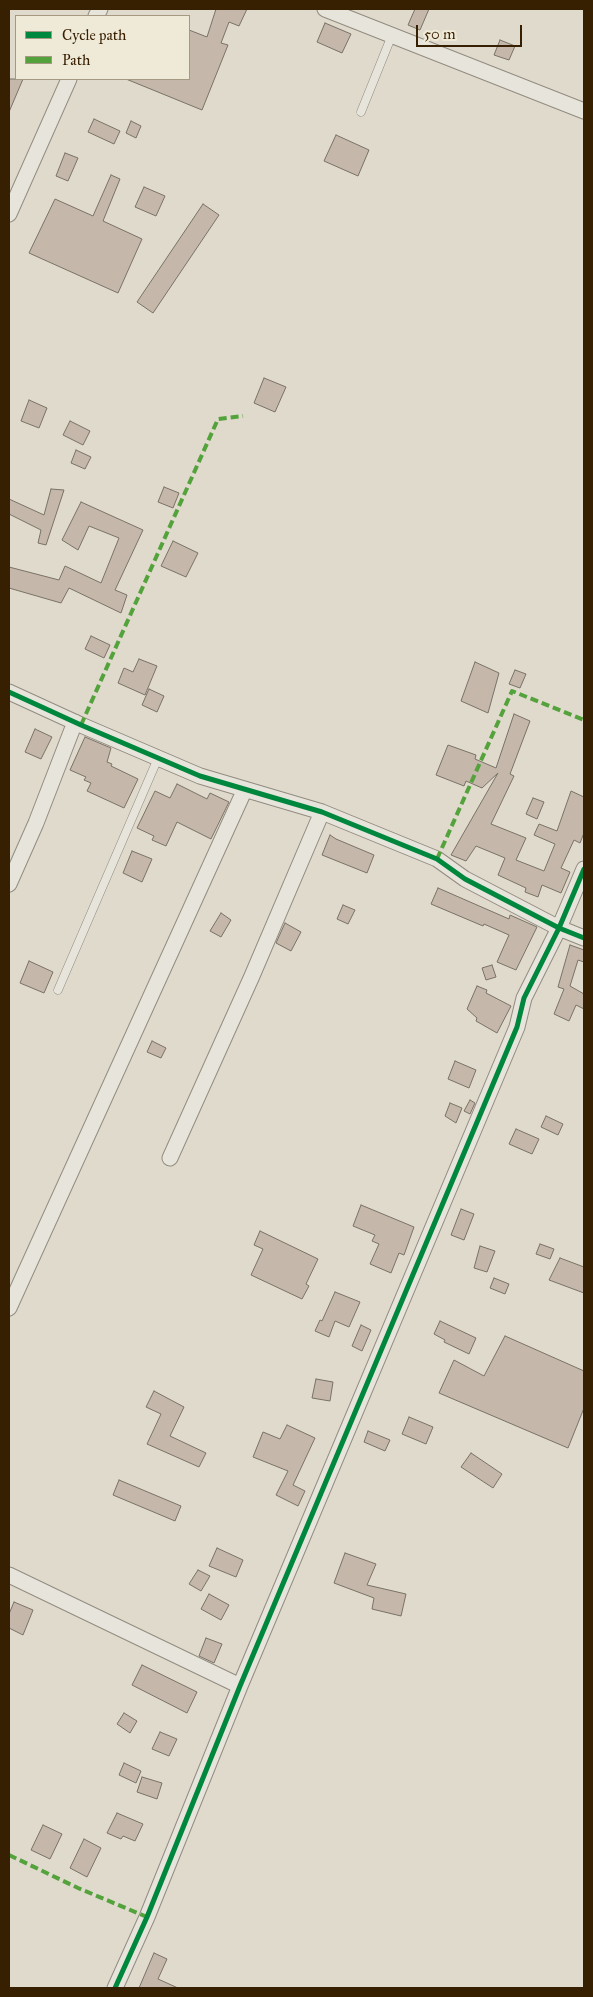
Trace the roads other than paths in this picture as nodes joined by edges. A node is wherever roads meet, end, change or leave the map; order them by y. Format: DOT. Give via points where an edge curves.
graph roads {
  1 [pos="325,9"];
  2 [pos="392,35"];
  3 [pos="69,80"];
  4 [pos="361,112"];
  5 [pos="584,112"];
  6 [pos="9,214"];
  7 [pos="9,692"];
  8 [pos="75,722"];
  9 [pos="158,758"];
  10 [pos="245,789"];
  11 [pos="322,812"];
  12 [pos="584,869"];
  13 [pos="9,884"];
  14 [pos="559,928"];
  15 [pos="584,938"];
  16 [pos="58,990"];
  17 [pos="170,1158"];
  18 [pos="9,1308"];
  19 [pos="9,1575"];
  20 [pos="240,1686"];
  21 [pos="114,1988"];
  1 -- 2 [label="street"];
  2 -- 4 [label="lane"];
  2 -- 5 [label="street"];
  3 -- 6 [label="street"];
  7 -- 8 [label="street"];
  8 -- 9 [label="street"];
  8 -- 13 [label="street"];
  9 -- 10 [label="street" via="200,776"];
  9 -- 16 [label="lane"];
  10 -- 11 [label="street"];
  10 -- 18 [label="street"];
  11 -- 14 [label="street" via="437,859 465,879"];
  11 -- 17 [label="street"];
  12 -- 14 [label="street"];
  14 -- 15 [label="street"];
  14 -- 20 [label="street" via="524,998 514,1036"];
  19 -- 20 [label="street"];
  20 -- 21 [label="street" via="147,1917"];
}
